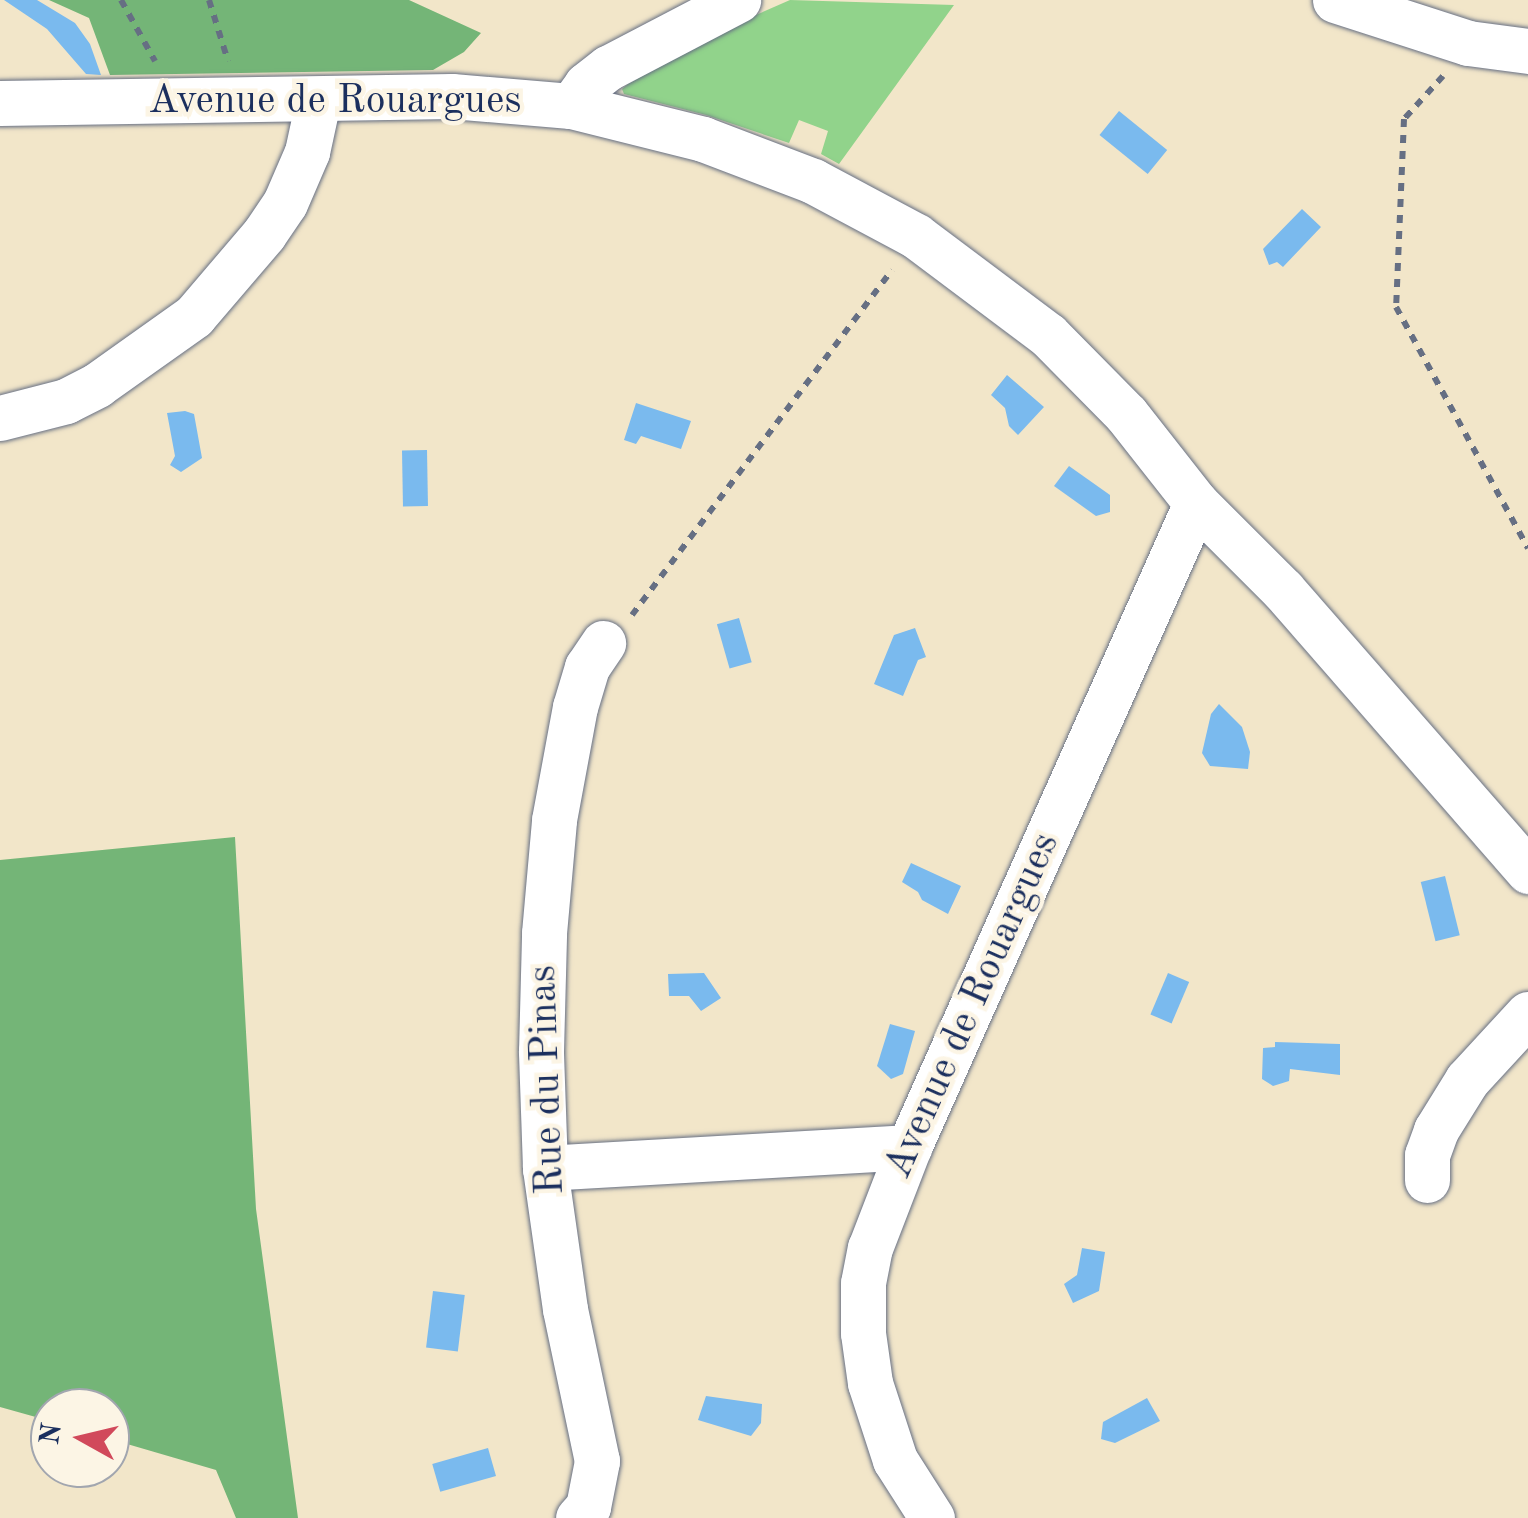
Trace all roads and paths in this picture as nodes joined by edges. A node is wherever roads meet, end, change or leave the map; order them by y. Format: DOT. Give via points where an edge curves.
graph roads {
  1 [pos="122,0"];
  2 [pos="209,0"];
  3 [pos="738,0"];
  4 [pos="1334,0"];
  5 [pos="1468,43"];
  6 [pos="1528,50"];
  7 [pos="230,100"];
  8 [pos="318,100"];
  9 [pos="166,101"];
  10 [pos="0,104"];
  11 [pos="571,106"];
  12 [pos="916,236"];
  13 [pos="0,418"];
  14 [pos="1196,503"];
  15 [pos="1528,548"];
  16 [pos="604,643"];
  17 [pos="1528,871"];
  18 [pos="1528,1014"];
  19 [pos="909,1146"];
  20 [pos="545,1168"];
  21 [pos="1427,1180"];
  22 [pos="578,1518"];
  23 [pos="932,1518"];
  1 -- 9 [label="path" via="156,62"];
  2 -- 7 [label="path" via="229,64"];
  3 -- 11 [label="street" via="608,68"];
  4 -- 5 [label="street"];
  5 -- 6 [label="street"];
  5 -- 15 [label="path" via="1404,120 1396,307"];
  7 -- 8 [label="street, Avenue de Rouargues"];
  7 -- 9 [label="street, Avenue de Rouargues"];
  8 -- 11 [label="street, Avenue de Rouargues" via="452,96"];
  8 -- 13 [label="street" via="307,152 285,203 194,316 66,401"];
  9 -- 10 [label="street, Avenue de Rouargues"];
  11 -- 12 [label="street, Avenue de Rouargues" via="760,160"];
  12 -- 14 [label="street, Avenue de Rouargues" via="1048,335 1126,414"];
  12 -- 16 [label="path" via="644,603"];
  14 -- 17 [label="street, Avenue de Rouargues" via="1283,590"];
  14 -- 19 [label="street, Avenue de Rouargues"];
  16 -- 20 [label="street, Rue du Pinas" via="586,668 554,820 544,934"];
  18 -- 21 [label="street" via="1467,1080 1436,1130"];
  19 -- 20 [label="street"];
  19 -- 23 [label="street, Avenue de Rouargues" via="870,1248 863,1333 884,1434"];
  20 -- 22 [label="street, Rue du Pinas" via="565,1309 598,1461 588,1506"];
}
